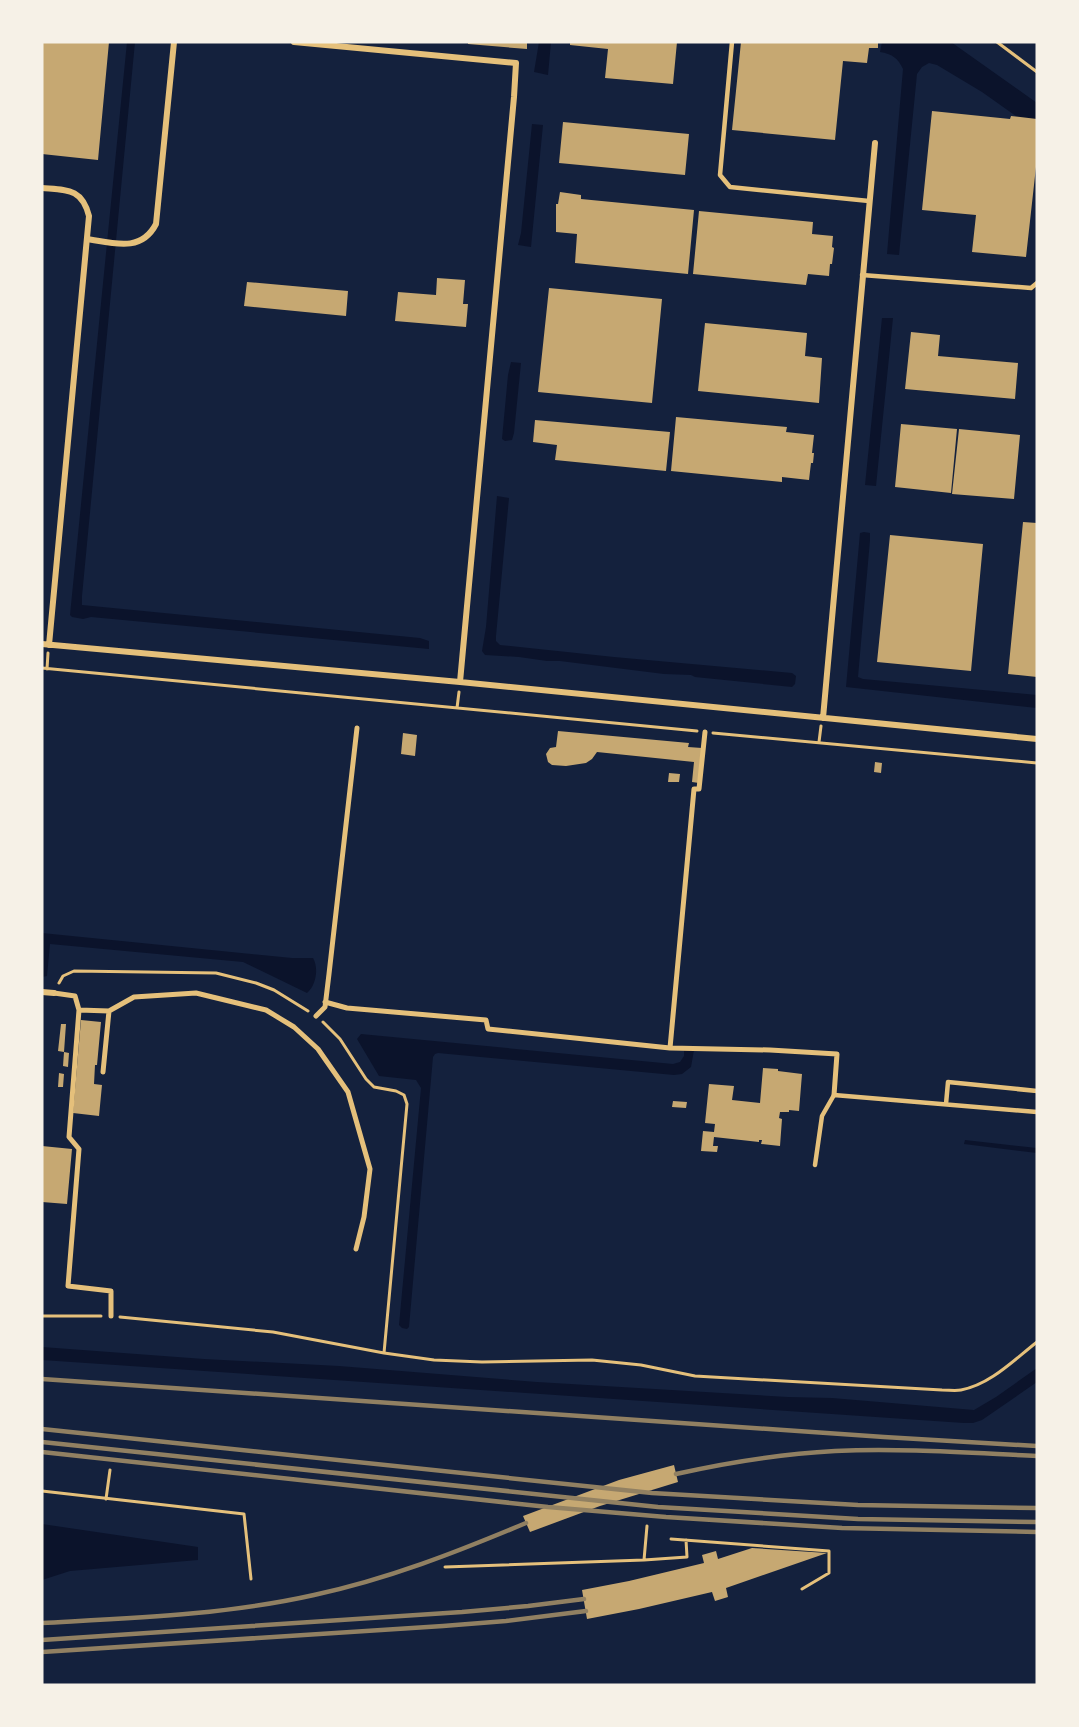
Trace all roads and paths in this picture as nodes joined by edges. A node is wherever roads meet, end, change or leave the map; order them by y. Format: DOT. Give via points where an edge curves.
graph roads {
  1 [pos="174,42"];
  2 [pos="294,42"];
  3 [pos="732,42"];
  4 [pos="997,42"];
  5 [pos="1037,72"];
  6 [pos="874,143"];
  7 [pos="42,188"];
  8 [pos="869,201"];
  9 [pos="87,239"];
  10 [pos="862,275"];
  11 [pos="1037,283"];
  12 [pos="46,645"];
  13 [pos="42,668"];
  14 [pos="47,669"];
  15 [pos="460,682"];
  16 [pos="457,708"];
  17 [pos="823,718"];
  18 [pos="357,728"];
  19 [pos="705,732"];
  20 [pos="1037,739"];
  21 [pos="819,742"];
  22 [pos="1037,763"];
  23 [pos="42,992"];
  24 [pos="54,993"];
  25 [pos="325,1002"];
  26 [pos="79,1010"];
  27 [pos="109,1011"];
  28 [pos="316,1016"];
  29 [pos="332,1029"];
  30 [pos="670,1048"];
  31 [pos="103,1072"];
  32 [pos="1037,1091"];
  33 [pos="834,1095"];
  34 [pos="946,1104"];
  35 [pos="1037,1112"];
  36 [pos="815,1165"];
  37 [pos="356,1250"];
  38 [pos="42,1316"];
  39 [pos="109,1316"];
  40 [pos="1037,1342"];
  41 [pos="384,1353"];
  42 [pos="110,1470"];
  43 [pos="42,1491"];
  44 [pos="106,1499"];
  45 [pos="647,1526"];
  46 [pos="671,1539"];
  47 [pos="686,1540"];
  48 [pos="644,1560"];
  49 [pos="445,1567"];
  50 [pos="251,1579"];
  51 [pos="802,1589"];
  1 -- 9 [label="street" via="156,224 150,235 137,243"];
  2 -- 15 [label="street" via="516,63"];
  3 -- 8 [label="lane" via="720,175 730,187"];
  4 -- 5 [label="path"];
  6 -- 8 [label="street"];
  7 -- 9 [label="street" via="70,190 79,195 89,216"];
  8 -- 10 [label="street"];
  9 -- 12 [label="street"];
  10 -- 11 [label="lane" via="1031,288"];
  10 -- 17 [label="street"];
  12 -- 14 [label="path"];
  12 -- 15 [label="street"];
  13 -- 14 [label="path"];
  14 -- 16 [label="path"];
  15 -- 16 [label="path"];
  15 -- 17 [label="street"];
  16 -- 19 [label="path"];
  17 -- 20 [label="street"];
  17 -- 21 [label="path"];
  18 -- 25 [label="street"];
  19 -- 21 [label="path"];
  19 -- 30 [label="street" via="699,789 694,789"];
  21 -- 22 [label="path"];
  23 -- 24 [label="street"];
  24 -- 26 [label="street" via="75,996"];
  24 -- 28 [label="path" via="63,976 74,970 216,973 274,990"];
  25 -- 28 [label="street"];
  25 -- 30 [label="street" via="347,1008 486,1020 488,1029"];
  26 -- 27 [label="street"];
  26 -- 39 [label="street" via="69,1137 79,1149 68,1286 111,1292"];
  27 -- 31 [label="street"];
  27 -- 37 [label="street" via="134,997 196,993 266,1010 294,1027 318,1049 348,1092 370,1168"];
  29 -- 41 [label="path" via="374,1087 404,1095 407,1104"];
  30 -- 33 [label="street" via="837,1054"];
  32 -- 34 [label="lane" via="948,1082"];
  33 -- 34 [label="lane"];
  33 -- 36 [label="lane" via="822,1116"];
  34 -- 35 [label="lane"];
  38 -- 39 [label="path"];
  39 -- 41 [label="path" via="273,1332"];
  40 -- 41 [label="path" via="986,1379 962,1390 695,1376 592,1360 482,1362"];
  42 -- 44 [label="path"];
  43 -- 44 [label="path"];
  44 -- 50 [label="path" via="244,1514"];
  45 -- 48 [label="path"];
  46 -- 47 [label="path"];
  47 -- 48 [label="path" via="687,1557"];
  47 -- 51 [label="path" via="829,1551 829,1573"];
  48 -- 49 [label="path"];
}
